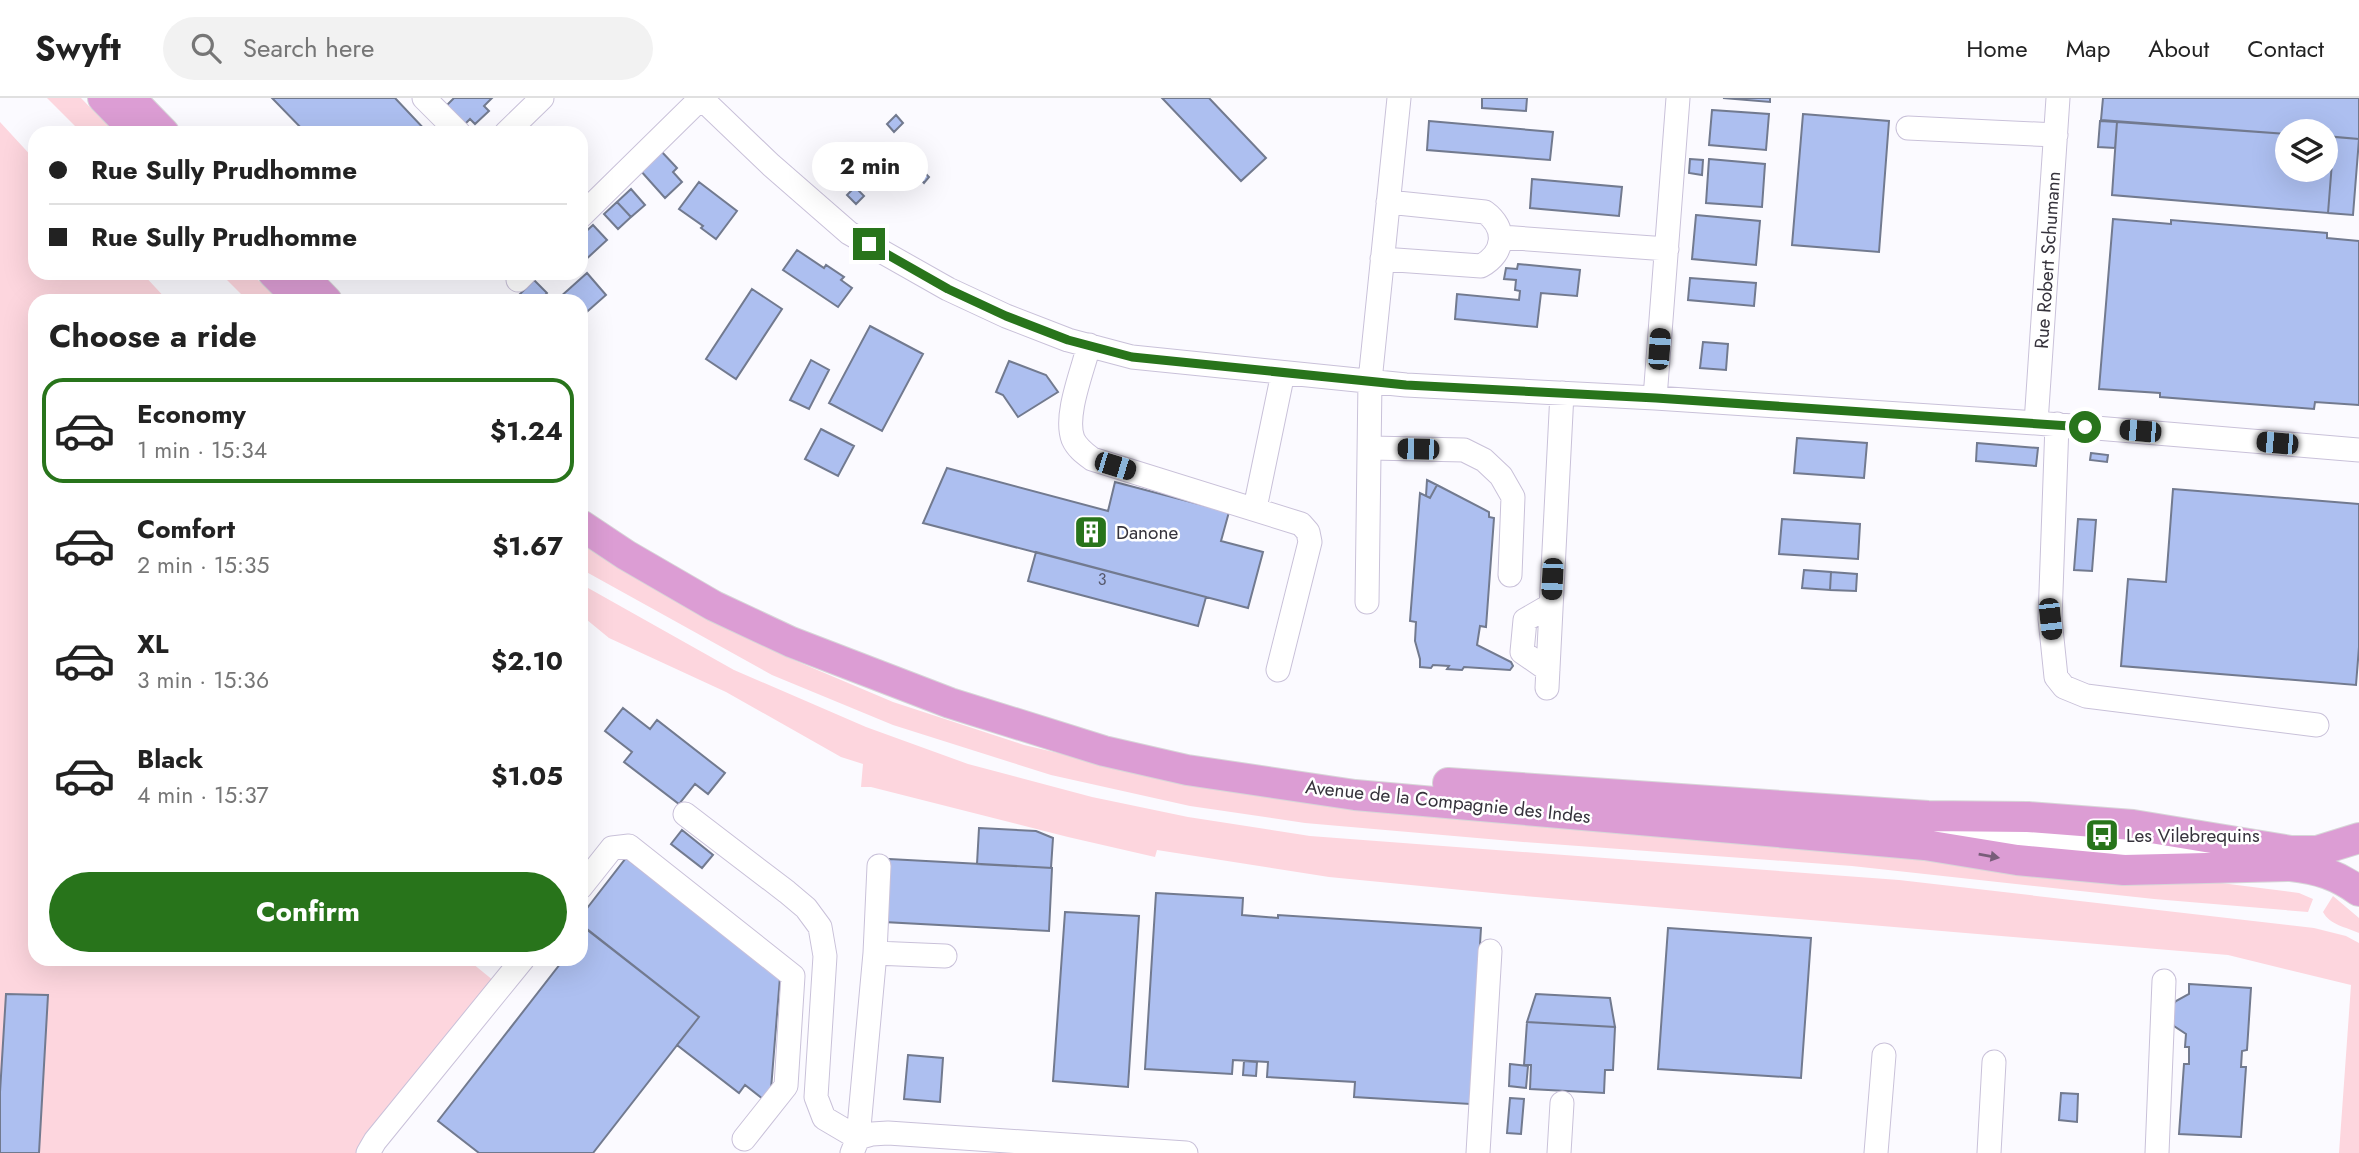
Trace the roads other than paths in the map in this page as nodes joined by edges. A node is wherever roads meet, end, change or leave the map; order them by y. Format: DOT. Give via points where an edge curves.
graph roads {
  1 [pos="103,98"];
  2 [pos="115,98"];
  3 [pos="130,98"];
  4 [pos="141,98"];
  5 [pos="424,98"];
  6 [pos="542,98"];
  7 [pos="701,98"];
  8 [pos="1399,98"];
  9 [pos="1678,98"];
  10 [pos="2058,98"];
  11 [pos="129,126"];
  12 [pos="142,126"];
  13 [pos="157,126"];
  14 [pos="166,126"];
  15 [pos="452,126"];
  16 [pos="513,126"];
  17 [pos="1908,128"];
  18 [pos="2056,135"];
  19 [pos="1388,202"];
  20 [pos="588,209"];
  21 [pos="1501,237"];
  22 [pos="1667,249"];
  23 [pos="1382,259"];
  24 [pos="280,280"];
  25 [pos="291,280"];
  26 [pos="307,280"];
  27 [pos="295,294"];
  28 [pos="305,294"];
  29 [pos="320,294"];
  30 [pos="1089,345"];
  31 [pos="1283,373"];
  32 [pos="1370,382"];
  33 [pos="1562,393"];
  34 [pos="1656,398"];
  35 [pos="2047,424"];
  36 [pos="1371,448"];
  37 [pos="2359,450"];
  38 [pos="588,507"];
  39 [pos="1255,508"];
  40 [pos="588,518"];
  41 [pos="588,530"];
  42 [pos="1510,575"];
  43 [pos="1367,602"];
  44 [pos="1278,670"];
  45 [pos="1548,679"];
  46 [pos="2317,724"];
  47 [pos="685,814"];
  48 [pos="2359,838"];
  49 [pos="2291,858"];
  50 [pos="879,866"];
  51 [pos="588,878"];
  52 [pos="2359,891"];
  53 [pos="1490,951"];
  54 [pos="875,953"];
  55 [pos="944,956"];
  56 [pos="517,966"];
  57 [pos="2164,981"];
  58 [pos="1884,1055"];
  59 [pos="1994,1062"];
  60 [pos="1562,1102"];
  61 [pos="744,1139"];
  62 [pos="855,1145"];
  63 [pos="1059,1149"];
  64 [pos="368,1153"];
  65 [pos="1186,1153"];
  66 [pos="1478,1153"];
  67 [pos="1559,1153"];
  68 [pos="1876,1153"];
  69 [pos="1989,1153"];
  70 [pos="2157,1153"];
  1 -- 11 [label="main road"];
  2 -- 12 [label="street"];
  3 -- 13 [label="main road"];
  4 -- 14 [label="street"];
  5 -- 15 [label="street"];
  6 -- 16 [label="street"];
  7 -- 20 [label="street"];
  7 -- 30 [label="street" via="849,233 948,289 1006,316"];
  8 -- 19 [label="street"];
  9 -- 22 [label="street"];
  10 -- 18 [label="street, Rue Robert Schumann"];
  17 -- 18 [label="street"];
  18 -- 35 [label="street, Rue Robert Schumann"];
  19 -- 21 [label="street" via="1485,212 1494,218"];
  19 -- 23 [label="street"];
  21 -- 22 [label="street"];
  21 -- 23 [label="street" via="1496,255 1481,266"];
  22 -- 34 [label="street"];
  23 -- 32 [label="street"];
  24 -- 27 [label="main road"];
  25 -- 28 [label="street"];
  26 -- 29 [label="main road"];
  30 -- 31 [label="street" via="1132,357"];
  30 -- 39 [label="street" via="1070,427 1081,451 1092,459"];
  31 -- 32 [label="street"];
  31 -- 39 [label="street"];
  32 -- 33 [label="street"];
  32 -- 36 [label="street"];
  33 -- 34 [label="street"];
  33 -- 45 [label="street"];
  34 -- 35 [label="street"];
  35 -- 37 [label="street"];
  35 -- 46 [label="street, Rue Robert Schumann" via="2050,619 2056,677 2064,687 2086,696"];
  36 -- 42 [label="street" via="1464,450 1484,460 1501,476 1513,497"];
  36 -- 43 [label="street"];
  38 -- 49 [label="main road, Avenue de la Compagnie des Indes" via="690,569 798,626 900,668 1132,740 1236,761 1353,775 1914,816 2028,817 2133,825"];
  39 -- 44 [label="street" via="1301,524 1310,537"];
  40 -- 49 [label="street, Avenue de la Compagnie des Indes" via="739,608 833,650 983,705 1147,753 1246,773"];
  41 -- 49 [label="main road, Avenue de la Compagnie des Indes, one-way" via="714,606 791,642 998,719 1187,771 1355,795 1925,845 2124,870"];
  47 -- 62 [label="street" via="806,908 820,928 825,956 816,1097 824,1118"];
  48 -- 49 [label="main road, Avenue de la Compagnie des Indes"];
  49 -- 52 [label="main road, Avenue de la Compagnie des Indes" via="2339,876"];
  50 -- 54 [label="street"];
  51 -- 61 [label="street" via="612,849 629,846 793,976 786,1086"];
  53 -- 66 [label="street"];
  54 -- 55 [label="street"];
  54 -- 62 [label="street"];
  56 -- 64 [label="street"];
  57 -- 70 [label="street"];
  58 -- 68 [label="street"];
  59 -- 69 [label="street"];
  60 -- 67 [label="street"];
  62 -- 63 [label="street" via="872,1134 888,1133"];
  63 -- 65 [label="street"];
}
